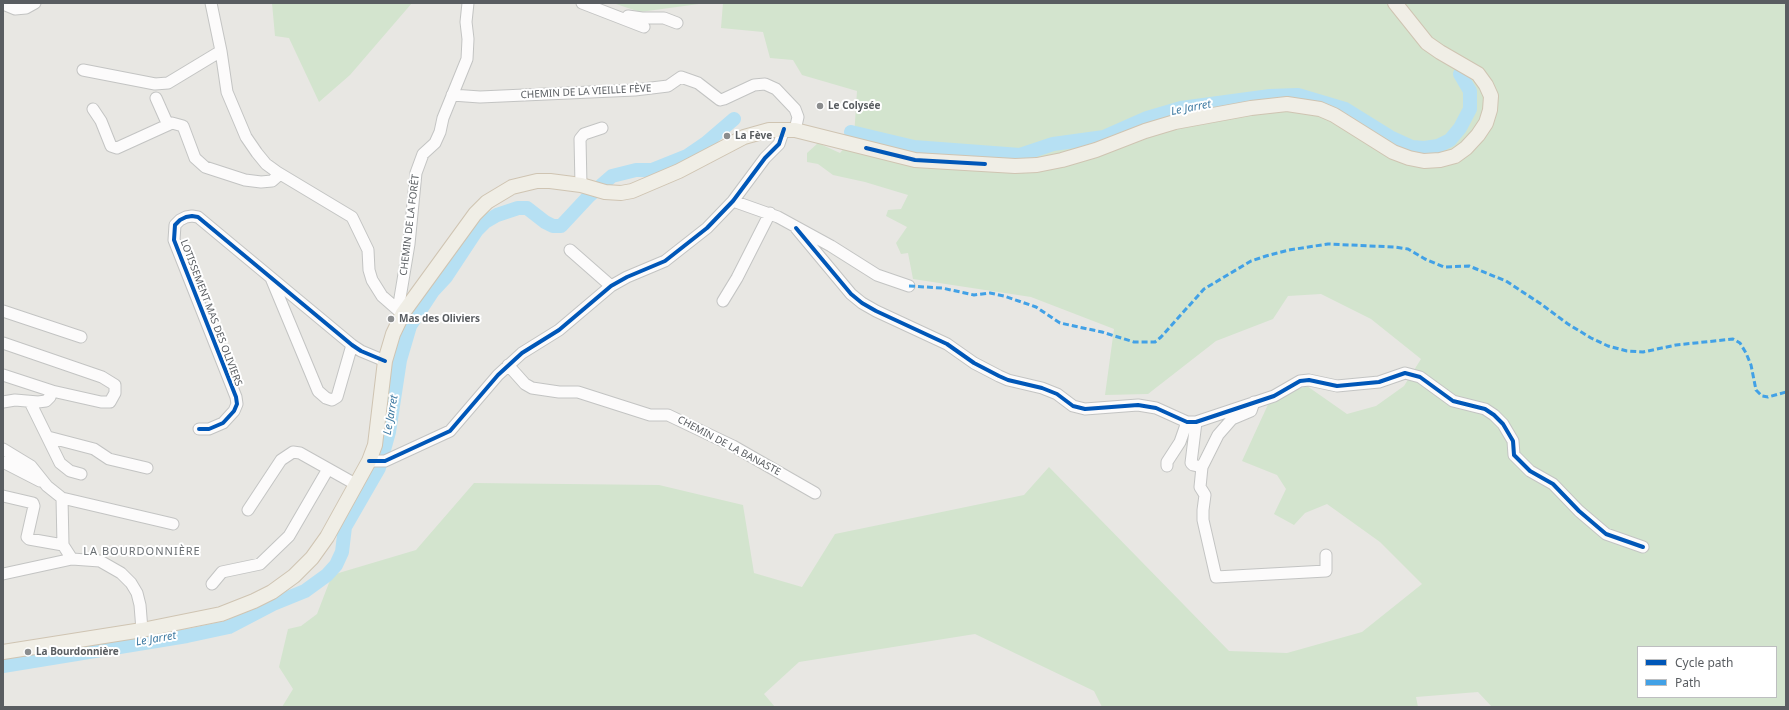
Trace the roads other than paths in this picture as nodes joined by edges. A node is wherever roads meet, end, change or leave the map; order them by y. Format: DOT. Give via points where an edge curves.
graph roads {
  1 [pos="36,3"];
  2 [pos="211,3"];
  3 [pos="468,3"];
  4 [pos="582,3"];
  5 [pos="1394,3"];
  6 [pos="3,4"];
  7 [pos="611,14"];
  8 [pos="677,23"];
  9 [pos="644,27"];
  10 [pos="221,51"];
  11 [pos="83,70"];
  12 [pos="452,96"];
  13 [pos="156,98"];
  14 [pos="93,109"];
  15 [pos="168,125"];
  16 [pos="602,128"];
  17 [pos="789,130"];
  18 [pos="280,174"];
  19 [pos="585,186"];
  20 [pos="733,201"];
  21 [pos="770,213"];
  22 [pos="796,228"];
  23 [pos="570,250"];
  24 [pos="270,276"];
  25 [pos="611,286"];
  26 [pos="909,286"];
  27 [pos="723,301"];
  28 [pos="3,311"];
  29 [pos="401,312"];
  30 [pos="82,337"];
  31 [pos="3,342"];
  32 [pos="352,344"];
  33 [pos="385,361"];
  34 [pos="508,365"];
  35 [pos="3,375"];
  36 [pos="52,390"];
  37 [pos="3,402"];
  38 [pos="30,402"];
  39 [pos="1254,402"];
  40 [pos="1192,422"];
  41 [pos="199,430"];
  42 [pos="48,437"];
  43 [pos="3,449"];
  44 [pos="377,461"];
  45 [pos="3,462"];
  46 [pos="1167,466"];
  47 [pos="1202,467"];
  48 [pos="147,468"];
  49 [pos="328,469"];
  50 [pos="81,474"];
  51 [pos="357,485"];
  52 [pos="47,486"];
  53 [pos="815,494"];
  54 [pos="3,496"];
  55 [pos="62,498"];
  56 [pos="248,510"];
  57 [pos="173,524"];
  58 [pos="63,545"];
  59 [pos="1643,547"];
  60 [pos="1326,555"];
  61 [pos="72,559"];
  62 [pos="46,565"];
  63 [pos="3,574"];
  64 [pos="212,584"];
  65 [pos="142,630"];
  66 [pos="3,652"];
  1 -- 6 [label="street" via="16,9"];
  2 -- 10 [label="street"];
  3 -- 12 [label="street, CHEMIN DE LA FORÊT" via="467,59"];
  4 -- 7 [label="street"];
  5 -- 17 [label="main road" via="1427,43 1478,74 1491,96 1486,123 1466,148 1455,156 1424,161 1409,158 1387,148 1334,115 1320,109 1287,104 1175,122 1096,150 1037,165 915,160"];
  7 -- 8 [label="street" via="664,18"];
  7 -- 9 [label="street"];
  10 -- 11 [label="street" via="168,83 155,84"];
  10 -- 18 [label="street" via="227,92 246,137 266,164"];
  12 -- 17 [label="street, CHEMIN DE LA VIEILLE FÈVE" via="635,90 668,86 681,77 698,83 720,100 760,84 776,89 795,109 798,117"];
  12 -- 29 [label="street, CHEMIN DE LA FORÊT" via="435,143 424,154 416,173"];
  13 -- 15 [label="street"];
  14 -- 15 [label="street" via="111,146 117,148"];
  15 -- 18 [label="street" via="172,123 183,126 195,158 205,167 245,180 261,182 272,181"];
  16 -- 19 [label="street" via="584,134 580,139"];
  17 -- 19 [label="main road" via="769,130 744,137 679,171 646,186 622,193 605,192"];
  17 -- 20 [label="street"];
  18 -- 29 [label="street" via="352,217 368,250 372,280 382,296"];
  19 -- 29 [label="main road" via="550,181 532,182 512,187 487,202 467,224"];
  20 -- 21 [label="street"];
  20 -- 25 [label="street" via="707,228 666,261"];
  21 -- 22 [label="street"];
  21 -- 27 [label="street"];
  22 -- 26 [label="street" via="877,275"];
  22 -- 40 [label="street" via="851,294 862,303 947,344 974,363 999,376 1042,388 1057,394 1073,406 1085,409 1149,407"];
  23 -- 25 [label="street"];
  24 -- 32 [label="street, LOTISSEMENT MAS DES OLIVIERS"];
  24 -- 32 [label="street, LOTISSEMENT MAS DES OLIVIERS" via="318,391 326,398 332,400 337,397"];
  24 -- 41 [label="street, LOTISSEMENT MAS DES OLIVIERS" via="198,217 186,217 175,225 174,240 237,404 228,420 209,429"];
  25 -- 34 [label="street" via="559,330"];
  28 -- 30 [label="street"];
  29 -- 33 [label="main road"];
  31 -- 36 [label="street" via="102,377 115,385 115,393 110,402"];
  32 -- 33 [label="street, LOTISSEMENT MAS DES OLIVIERS" via="361,351"];
  33 -- 44 [label="main road" via="375,445"];
  34 -- 44 [label="street" via="450,432"];
  34 -- 53 [label="street, CHEMIN DE LA BANASTE" via="532,388 578,392 650,415 668,415 733,446"];
  35 -- 36 [label="street"];
  36 -- 38 [label="street" via="46,401"];
  37 -- 38 [label="street"];
  38 -- 42 [label="street"];
  39 -- 40 [label="street"];
  39 -- 47 [label="street" via="1252,411 1232,419 1222,430"];
  39 -- 59 [label="street" via="1274,396 1300,381 1309,380 1337,386 1379,382 1405,373 1420,377 1453,401 1485,409 1494,415 1503,424 1512,441 1514,455 1530,471 1553,484 1606,534"];
  40 -- 46 [label="street"];
  40 -- 47 [label="street" via="1191,463"];
  42 -- 48 [label="street" via="94,449 109,459"];
  42 -- 50 [label="street" via="60,463 70,471"];
  43 -- 52 [label="street" via="31,466"];
  44 -- 51 [label="main road"];
  45 -- 52 [label="street" via="28,473"];
  47 -- 60 [label="street" via="1200,487 1205,495 1203,520 1216,577 1326,571"];
  49 -- 51 [label="street"];
  49 -- 56 [label="street" via="300,453 290,453 281,460"];
  49 -- 64 [label="street" via="289,536 260,564 222,572"];
  51 -- 65 [label="main road" via="312,558 294,576 272,592 221,614"];
  52 -- 55 [label="street"];
  54 -- 58 [label="street" via="33,503 29,538"];
  55 -- 57 [label="street"];
  55 -- 58 [label="street"];
  58 -- 61 [label="street"];
  58 -- 62 [label="street"];
  61 -- 62 [label="street"];
  61 -- 65 [label="street" via="100,561 121,573 131,583 140,605"];
  62 -- 63 [label="street"];
  65 -- 66 [label="main road"];
}
